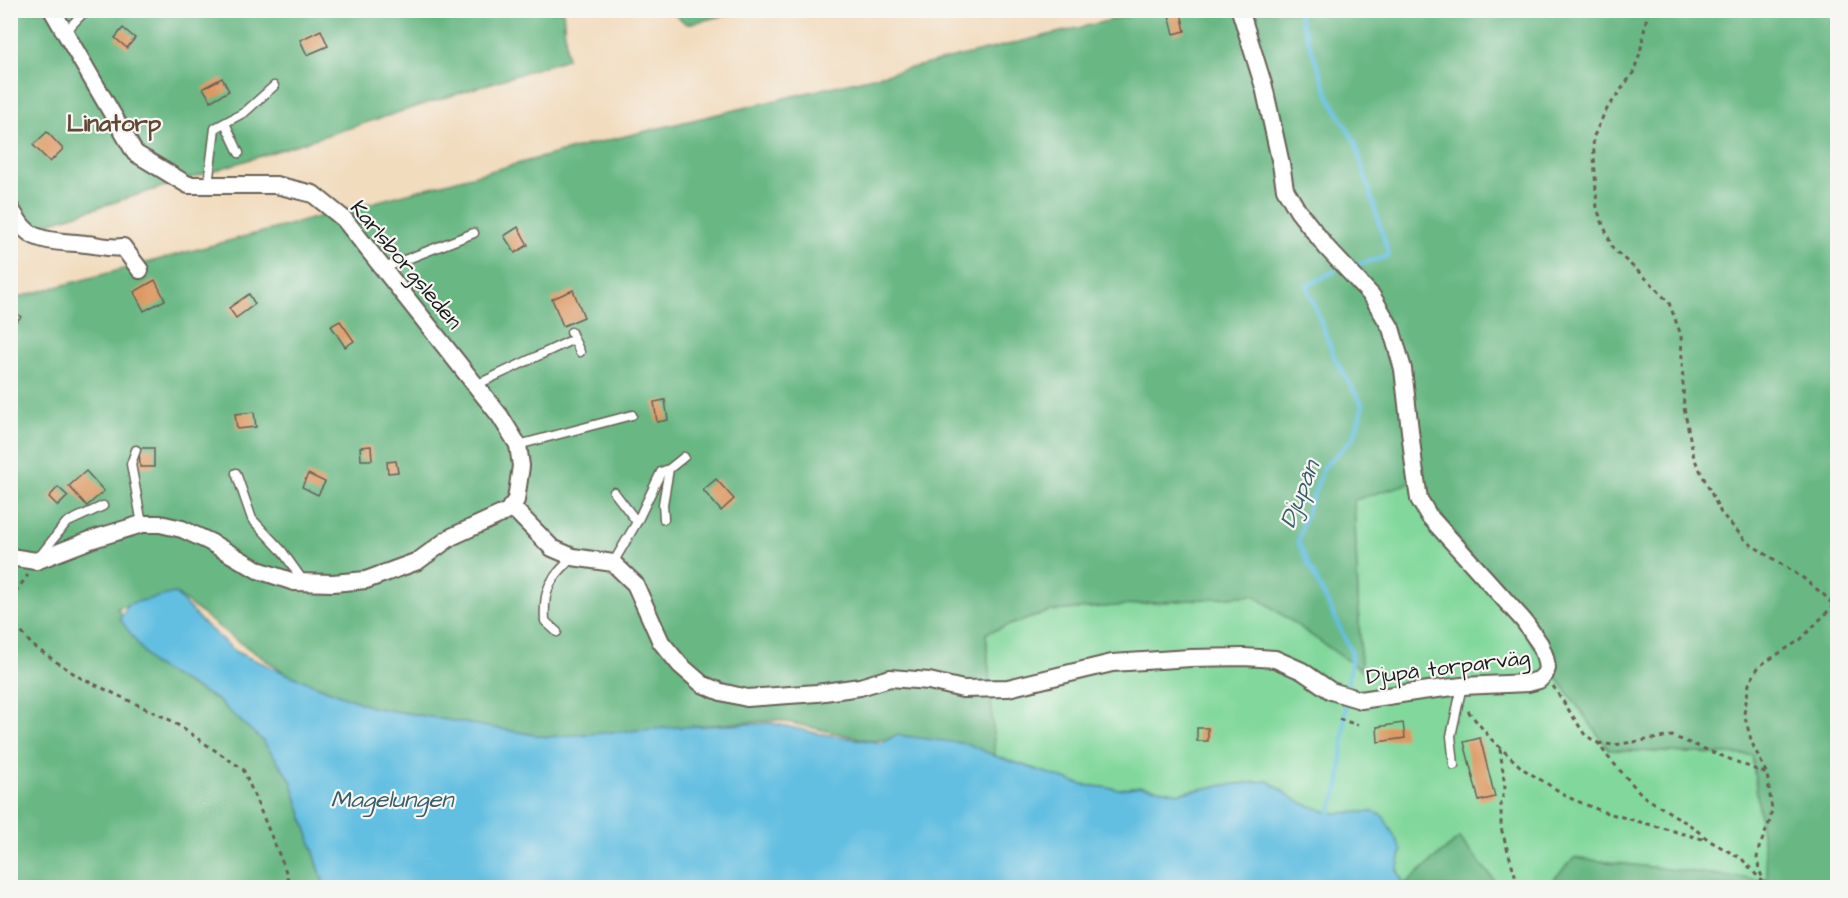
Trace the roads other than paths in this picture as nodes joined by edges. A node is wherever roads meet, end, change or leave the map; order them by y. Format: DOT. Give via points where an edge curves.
graph roads {
  1 [pos="52,10"];
  2 [pos="101,10"];
  3 [pos="1240,10"];
  4 [pos="86,11"];
  5 [pos="65,32"];
  6 [pos="274,86"];
  7 [pos="225,123"];
  8 [pos="239,153"];
  9 [pos="208,185"];
  10 [pos="10,208"];
  11 [pos="474,232"];
  12 [pos="384,268"];
  13 [pos="140,270"];
  14 [pos="580,352"];
  15 [pos="476,385"];
  16 [pos="632,415"];
  17 [pos="518,445"];
  18 [pos="136,450"];
  19 [pos="684,456"];
  20 [pos="669,469"];
  21 [pos="236,473"];
  22 [pos="614,492"];
  23 [pos="103,506"];
  24 [pos="512,506"];
  25 [pos="664,519"];
  26 [pos="637,522"];
  27 [pos="142,524"];
  28 [pos="10,557"];
  29 [pos="573,557"];
  30 [pos="36,561"];
  31 [pos="612,563"];
  32 [pos="305,582"];
  33 [pos="557,632"];
  34 [pos="1461,689"];
  35 [pos="1454,765"];
  1 -- 5 [label="street, Karlsborgsleden"];
  2 -- 4 [label="lane"];
  3 -- 34 [label="street, Djupå torparväg" via="1264,87 1284,189 1327,248 1372,296 1391,328 1403,369 1419,499 1429,516 1524,621 1545,657 1547,668 1539,680"];
  4 -- 5 [label="lane"];
  5 -- 9 [label="street, Karlsborgsleden" via="135,153 188,185"];
  6 -- 7 [label="lane" via="245,112"];
  7 -- 8 [label="lane"];
  7 -- 9 [label="lane" via="215,128"];
  9 -- 12 [label="street, Karlsborgsleden" via="276,185 313,194 344,219"];
  10 -- 13 [label="street" via="33,236 123,247"];
  11 -- 12 [label="lane"];
  12 -- 15 [label="street, Karlsborgsleden"];
  14 -- 15 [label="lane" via="572,335"];
  15 -- 17 [label="street, Karlsborgsleden"];
  16 -- 17 [label="lane"];
  17 -- 24 [label="street, Karlsborgsleden" via="520,477"];
  18 -- 27 [label="lane" via="131,464"];
  19 -- 20 [label="lane"];
  20 -- 25 [label="lane"];
  20 -- 26 [label="lane" via="661,472"];
  21 -- 32 [label="lane" via="252,519"];
  22 -- 26 [label="lane"];
  23 -- 30 [label="lane" via="66,523"];
  24 -- 29 [label="street" via="552,548"];
  24 -- 32 [label="street" via="451,537 417,561 366,580"];
  26 -- 31 [label="lane"];
  27 -- 30 [label="street"];
  27 -- 32 [label="street" via="182,529 258,570"];
  28 -- 30 [label="street"];
  29 -- 31 [label="street"];
  29 -- 33 [label="lane" via="552,578 544,602 545,621"];
  31 -- 34 [label="street, Djupå torparväg" via="635,584 661,642 680,665 702,684 747,698 849,689 890,678 963,689 1008,688 1112,663 1234,657 1275,659 1331,691 1361,700"];
  34 -- 35 [label="lane" via="1451,736"];
}
